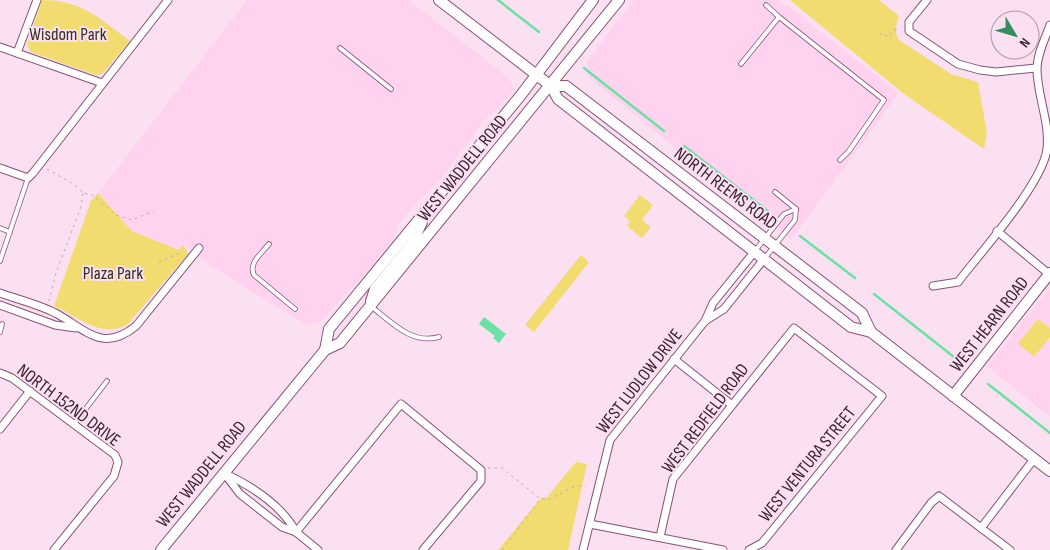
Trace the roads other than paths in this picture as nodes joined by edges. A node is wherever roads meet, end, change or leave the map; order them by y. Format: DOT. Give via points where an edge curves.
graph roads {
  1 [pos="37,0"];
  2 [pos="168,0"];
  3 [pos="439,0"];
  4 [pos="593,0"];
  5 [pos="619,0"];
  6 [pos="927,0"];
  7 [pos="766,5"];
  8 [pos="779,17"];
  9 [pos="1050,25"];
  10 [pos="0,47"];
  11 [pos="340,48"];
  12 [pos="17,53"];
  13 [pos="741,64"];
  14 [pos="1036,68"];
  15 [pos="536,75"];
  16 [pos="102,83"];
  17 [pos="550,86"];
  18 [pos="391,89"];
  19 [pos="1047,116"];
  20 [pos="840,160"];
  21 [pos="0,168"];
  22 [pos="28,178"];
  23 [pos="774,192"];
  24 [pos="429,208"];
  25 [pos="796,208"];
  26 [pos="0,228"];
  27 [pos="997,231"];
  28 [pos="10,232"];
  29 [pos="765,238"];
  30 [pos="269,244"];
  31 [pos="775,246"];
  32 [pos="199,248"];
  33 [pos="755,251"];
  34 [pos="764,259"];
  35 [pos="0,261"];
  36 [pos="1050,274"];
  37 [pos="933,286"];
  38 [pos="0,293"];
  39 [pos="0,305"];
  40 [pos="370,305"];
  41 [pos="294,309"];
  42 [pos="705,321"];
  43 [pos="2,324"];
  44 [pos="76,328"];
  45 [pos="794,328"];
  46 [pos="0,332"];
  47 [pos="871,332"];
  48 [pos="439,337"];
  49 [pos="325,350"];
  50 [pos="674,359"];
  51 [pos="0,373"];
  52 [pos="107,381"];
  53 [pos="30,391"];
  54 [pos="953,396"];
  55 [pos="732,405"];
  56 [pos="74,424"];
  57 [pos="0,429"];
  58 [pos="1034,459"];
  59 [pos="1050,471"];
  60 [pos="224,473"];
  61 [pos="590,524"];
  62 [pos="981,528"];
  63 [pos="296,532"];
  64 [pos="660,537"];
  65 [pos="751,549"];
  66 [pos="54,550"];
  67 [pos="161,550"];
  68 [pos="318,550"];
  69 [pos="423,550"];
  70 [pos="583,550"];
  71 [pos="723,550"];
  72 [pos="896,550"];
  73 [pos="1010,550"];
  1 -- 12 [label="street"];
  2 -- 16 [label="street"];
  3 -- 15 [label="main road, NORTH REEMS ROAD"];
  4 -- 15 [label="main road, WEST WADDELL ROAD"];
  5 -- 17 [label="main road, WEST WADDELL ROAD"];
  6 -- 14 [label="street" via="909,22 909,31 958,64 996,72"];
  7 -- 8 [label="lane"];
  8 -- 13 [label="lane"];
  8 -- 20 [label="lane" via="884,100"];
  9 -- 14 [label="street"];
  10 -- 12 [label="street"];
  11 -- 18 [label="lane"];
  12 -- 16 [label="street"];
  14 -- 19 [label="street"];
  15 -- 17 [label="main road, NORTH REEMS ROAD"];
  15 -- 24 [label="main road, WEST WADDELL ROAD"];
  16 -- 22 [label="street"];
  17 -- 29 [label="main road, NORTH REEMS ROAD" via="566,86"];
  17 -- 33 [label="main road, NORTH REEMS ROAD" via="558,99"];
  17 -- 40 [label="main road, WEST WADDELL ROAD"];
  19 -- 27 [label="street" via="1046,159 1026,194"];
  21 -- 22 [label="street"];
  22 -- 28 [label="lane"];
  23 -- 25 [label="lane"];
  24 -- 40 [label="main road" via="413,242 375,289"];
  24 -- 49 [label="main road, WEST WADDELL ROAD" via="329,329"];
  25 -- 29 [label="lane" via="784,214"];
  25 -- 31 [label="lane" via="795,220"];
  26 -- 28 [label="lane"];
  27 -- 36 [label="street"];
  27 -- 37 [label="street" via="958,282"];
  28 -- 35 [label="lane"];
  29 -- 31 [label="main road, NORTH REEMS ROAD"];
  29 -- 33 [label="lane"];
  30 -- 41 [label="lane" via="252,264 252,270"];
  31 -- 34 [label="lane"];
  31 -- 47 [label="main road, NORTH REEMS ROAD" via="862,314"];
  32 -- 44 [label="street" via="127,333 103,339"];
  33 -- 34 [label="main road, NORTH REEMS ROAD"];
  33 -- 42 [label="street, WEST LUDLOW DRIVE" via="713,303"];
  34 -- 42 [label="street, WEST LUDLOW DRIVE" via="724,310"];
  34 -- 47 [label="main road, NORTH REEMS ROAD" via="851,327"];
  36 -- 54 [label="main road, WEST HEARN ROAD"];
  38 -- 44 [label="street" via="58,314"];
  39 -- 44 [label="street" via="55,325"];
  40 -- 48 [label="lane" via="413,336 424,339"];
  40 -- 49 [label="main road, WEST WADDELL ROAD" via="340,343"];
  42 -- 50 [label="street, WEST LUDLOW DRIVE"];
  43 -- 46 [label="lane"];
  45 -- 55 [label="street, WEST REDFIELD ROAD"];
  45 -- 65 [label="street, WEST VENTURA STREET" via="882,396 762,543"];
  47 -- 54 [label="main road, NORTH REEMS ROAD"];
  49 -- 60 [label="main road, WEST WADDELL ROAD"];
  50 -- 55 [label="street"];
  50 -- 61 [label="street, WEST LUDLOW DRIVE" via="610,440"];
  51 -- 53 [label="street, NORTH 152ND DRIVE"];
  52 -- 56 [label="lane"];
  53 -- 56 [label="street, NORTH 152ND DRIVE"];
  53 -- 57 [label="street"];
  54 -- 58 [label="main road, NORTH REEMS ROAD"];
  55 -- 64 [label="street, WEST REDFIELD ROAD" via="674,479"];
  56 -- 66 [label="street, NORTH 152ND DRIVE" via="115,455 118,462 114,476"];
  58 -- 59 [label="main road, NORTH REEMS ROAD"];
  58 -- 62 [label="street"];
  60 -- 63 [label="street" via="240,494 282,527"];
  60 -- 63 [label="street" via="248,484 288,518"];
  60 -- 67 [label="main road, WEST WADDELL ROAD"];
  61 -- 64 [label="street"];
  61 -- 70 [label="street, WEST LUDLOW DRIVE"];
  62 -- 72 [label="street" via="939,496"];
  62 -- 73 [label="street"];
  63 -- 68 [label="street"];
  63 -- 69 [label="street" via="401,404 481,470 480,481"];
  64 -- 71 [label="street"];
}
